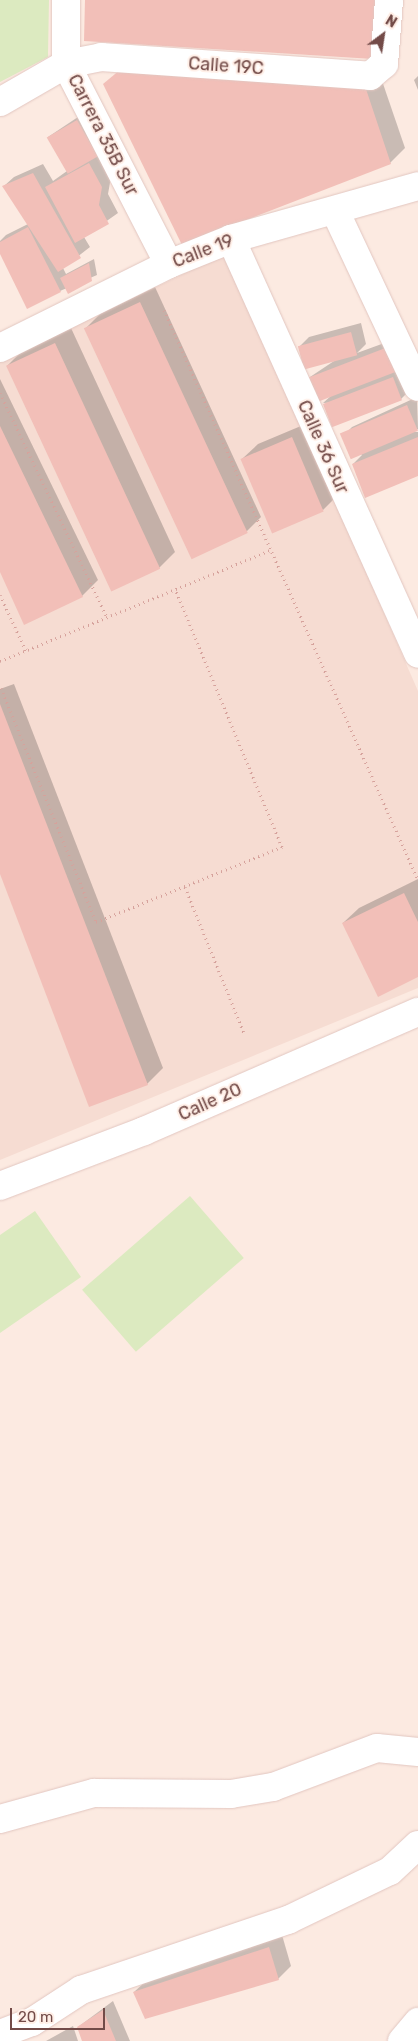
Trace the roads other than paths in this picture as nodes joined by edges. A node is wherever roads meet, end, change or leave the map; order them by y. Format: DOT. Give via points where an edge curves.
graph roads {
  1 [pos="66,0"];
  2 [pos="389,0"];
  3 [pos="66,64"];
  4 [pos="0,102"];
  5 [pos="418,186"];
  6 [pos="336,213"];
  7 [pos="231,239"];
  8 [pos="169,264"];
  9 [pos="0,348"];
  10 [pos="418,387"];
  11 [pos="418,654"];
  12 [pos="418,1012"];
  13 [pos="0,1186"];
  14 [pos="418,1752"];
  15 [pos="0,1819"];
  16 [pos="418,1845"];
  17 [pos="418,2022"];
  18 [pos="0,2034"];
  19 [pos="402,2041"];
  1 -- 3 [label="street, Carrera 35B Sur"];
  2 -- 3 [label="street, Calle 19C" via="384,64 370,76 101,57"];
  3 -- 4 [label="street, Calle 19C"];
  3 -- 8 [label="street, Carrera 35B Sur"];
  5 -- 6 [label="street, Calle 19"];
  6 -- 7 [label="street, Calle 19"];
  6 -- 10 [label="street"];
  7 -- 8 [label="street, Calle 19"];
  7 -- 11 [label="street, Calle 36 Sur"];
  8 -- 9 [label="street, Calle 19"];
  12 -- 13 [label="street, Calle 20" via="144,1131"];
  14 -- 15 [label="street" via="377,1748 273,1787 231,1794 94,1793"];
  16 -- 18 [label="street" via="390,1871 288,1920 81,1990 32,2022"];
  17 -- 19 [label="street"];
}
